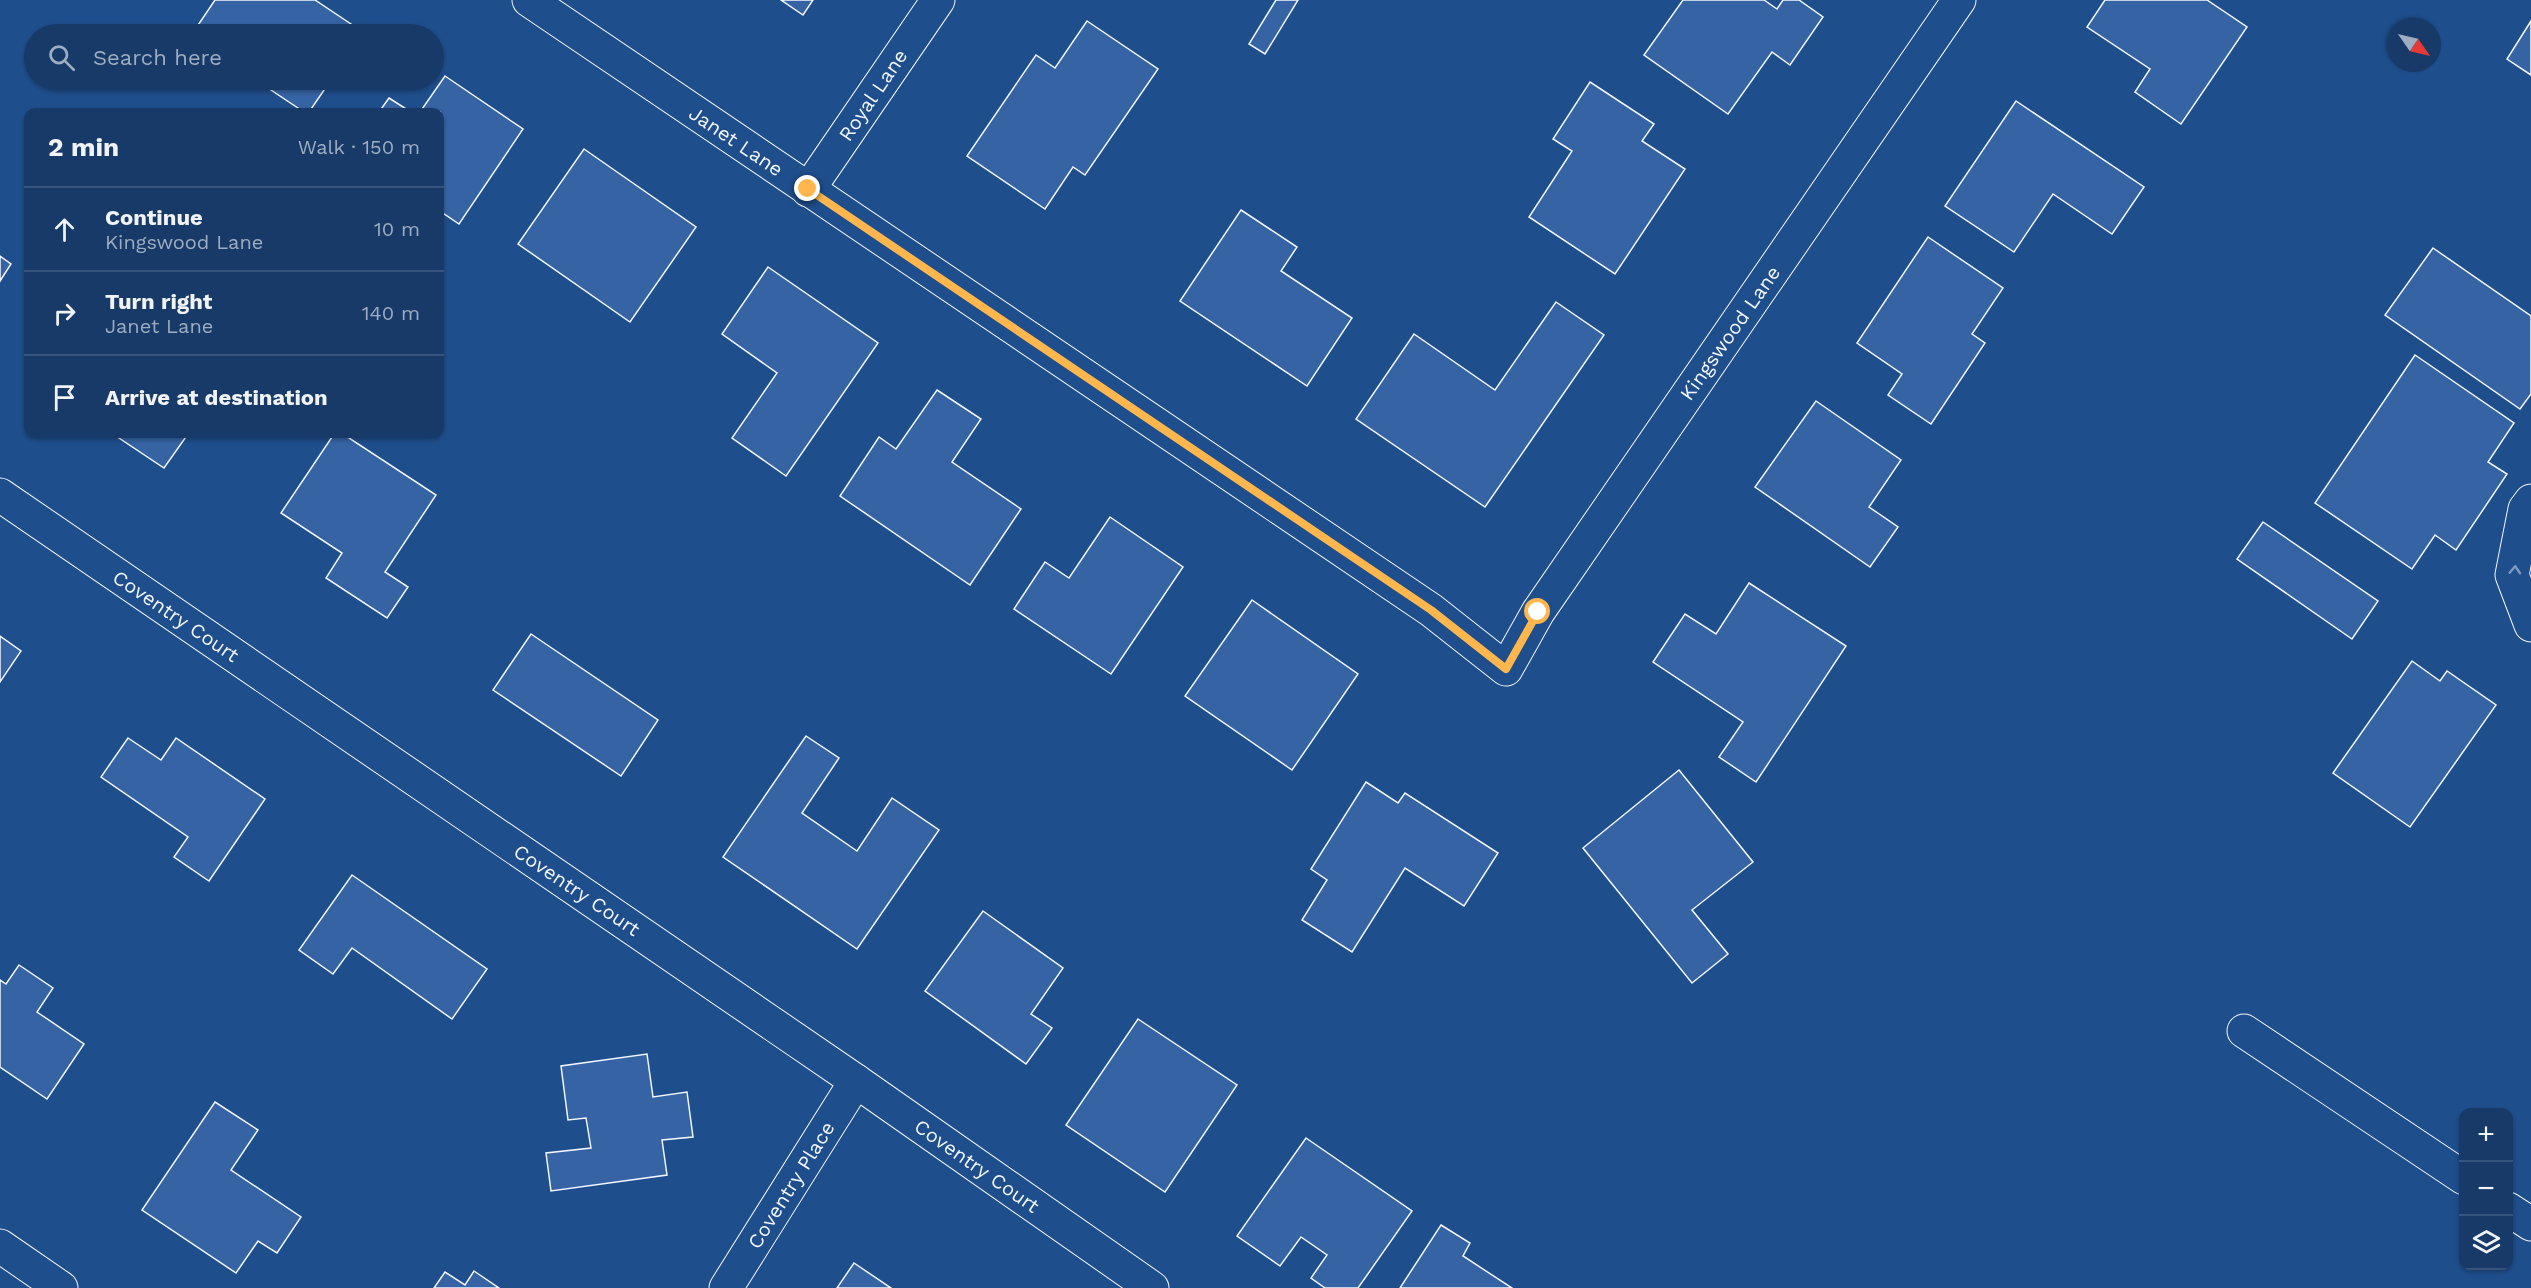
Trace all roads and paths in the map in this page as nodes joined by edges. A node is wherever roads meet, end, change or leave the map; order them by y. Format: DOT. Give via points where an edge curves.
graph roads {
  1 [pos="529,0"];
  2 [pos="938,0"];
  3 [pos="1959,0"];
  4 [pos="808,189"];
  5 [pos="0,495"];
  6 [pos="2531,501"];
  7 [pos="2531,625"];
  8 [pos="1506,669"];
  9 [pos="2244,1031"];
  10 [pos="856,1081"];
  11 [pos="2459,1175"];
  12 [pos="2513,1212"];
  13 [pos="2531,1224"];
  14 [pos="0,1246"];
  15 [pos="61,1288"];
  16 [pos="726,1288"];
  17 [pos="1152,1288"];
  1 -- 4 [label="street, Janet Lane"];
  2 -- 4 [label="street, Royal Lane"];
  3 -- 8 [label="street, Kingswood Lane" via="1538,612"];
  4 -- 8 [label="street, Janet Lane" via="1431,610"];
  5 -- 10 [label="street, Coventry Court"];
  7 -- 6 [label="street, one-way" via="2512,575 2525,510"];
  9 -- 11 [label="street"];
  10 -- 16 [label="street, Coventry Place"];
  10 -- 17 [label="street, Coventry Court"];
  12 -- 13 [label="street"];
  14 -- 15 [label="street"];
}
